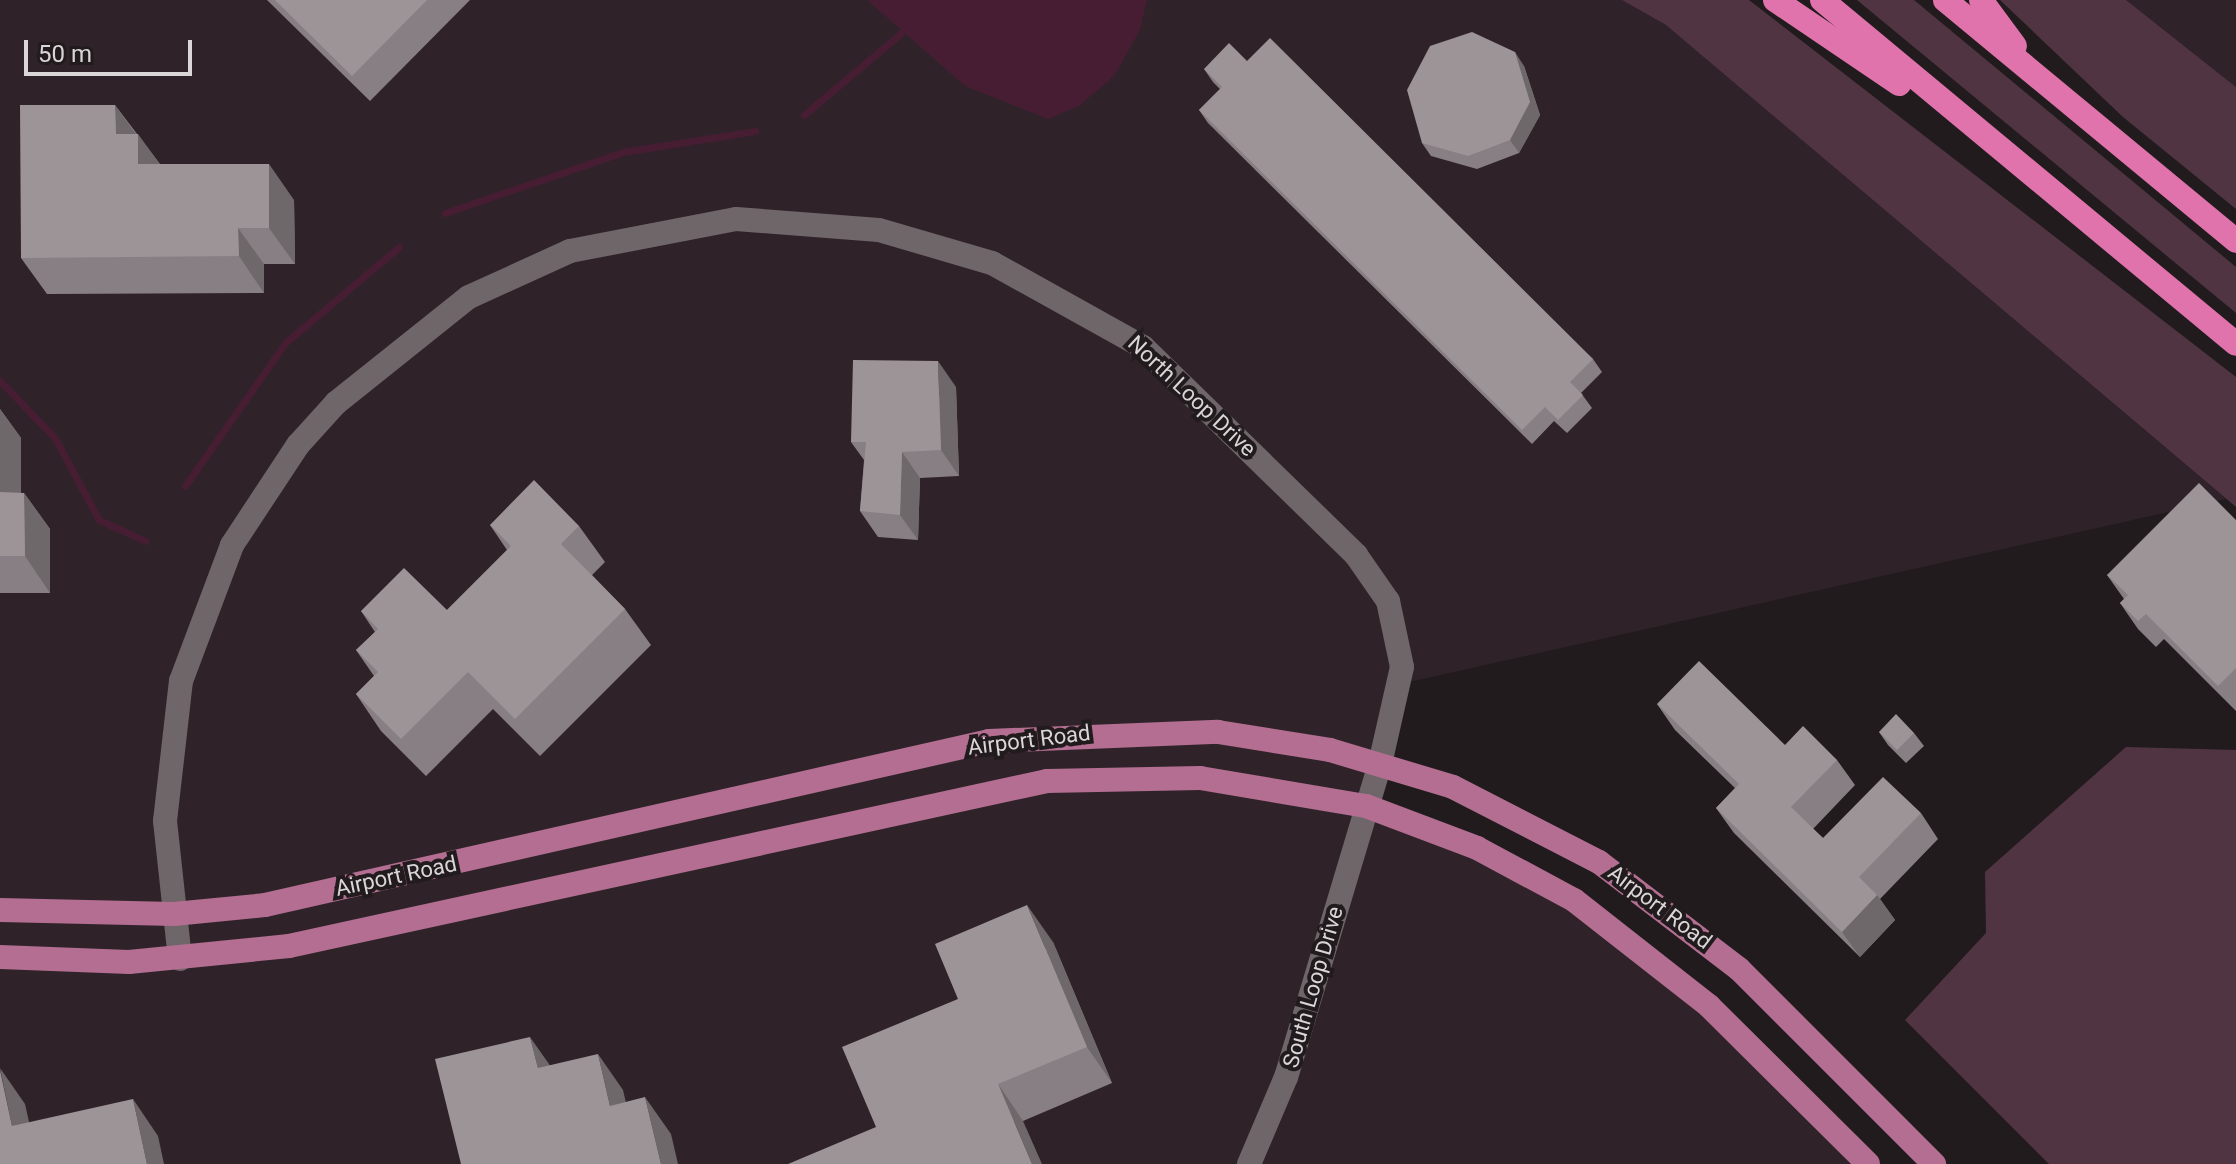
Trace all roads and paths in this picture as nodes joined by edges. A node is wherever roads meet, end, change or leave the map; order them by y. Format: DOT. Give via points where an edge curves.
graph roads {
  1 [pos="1775,0"];
  2 [pos="1822,0"];
  3 [pos="1945,0"];
  4 [pos="1981,0"];
  5 [pos="2039,76"];
  6 [pos="2078,215"];
  7 [pos="2236,241"];
  8 [pos="2236,344"];
  9 [pos="1380,764"];
  10 [pos="1366,806"];
  11 [pos="0,910"];
  12 [pos="174,914"];
  13 [pos="0,957"];
  14 [pos="180,959"];
  15 [pos="1249,1164"];
  16 [pos="1868,1164"];
  17 [pos="1934,1164"];
  1 -- 6 [label="highway"];
  2 -- 6 [label="highway"];
  3 -- 5 [label="highway"];
  4 -- 5 [label="highway"];
  5 -- 7 [label="highway"];
  6 -- 8 [label="highway"];
  9 -- 10 [label="street, North Loop Drive"];
  9 -- 12 [label="main road, Airport Road" via="1218,732 989,741 265,905"];
  9 -- 12 [label="street, North Loop Drive" via="1402,667 1388,601 1356,555 1143,347 1069,300 938,245 819,222 704,222 570,251 469,297 379,362 298,445 232,545 181,681 165,821"];
  9 -- 17 [label="main road, Airport Road" via="1453,787 1545,829 1651,896 1739,969"];
  10 -- 14 [label="main road, Airport Road" via="1200,778 1047,781 289,946"];
  10 -- 15 [label="street, South Loop Drive" via="1286,1077"];
  10 -- 16 [label="main road, Airport Road" via="1477,848 1574,900 1709,1006"];
  11 -- 12 [label="main road, Airport Road"];
  12 -- 14 [label="street, North Loop Drive"];
  13 -- 14 [label="main road, Airport Road"];
}
